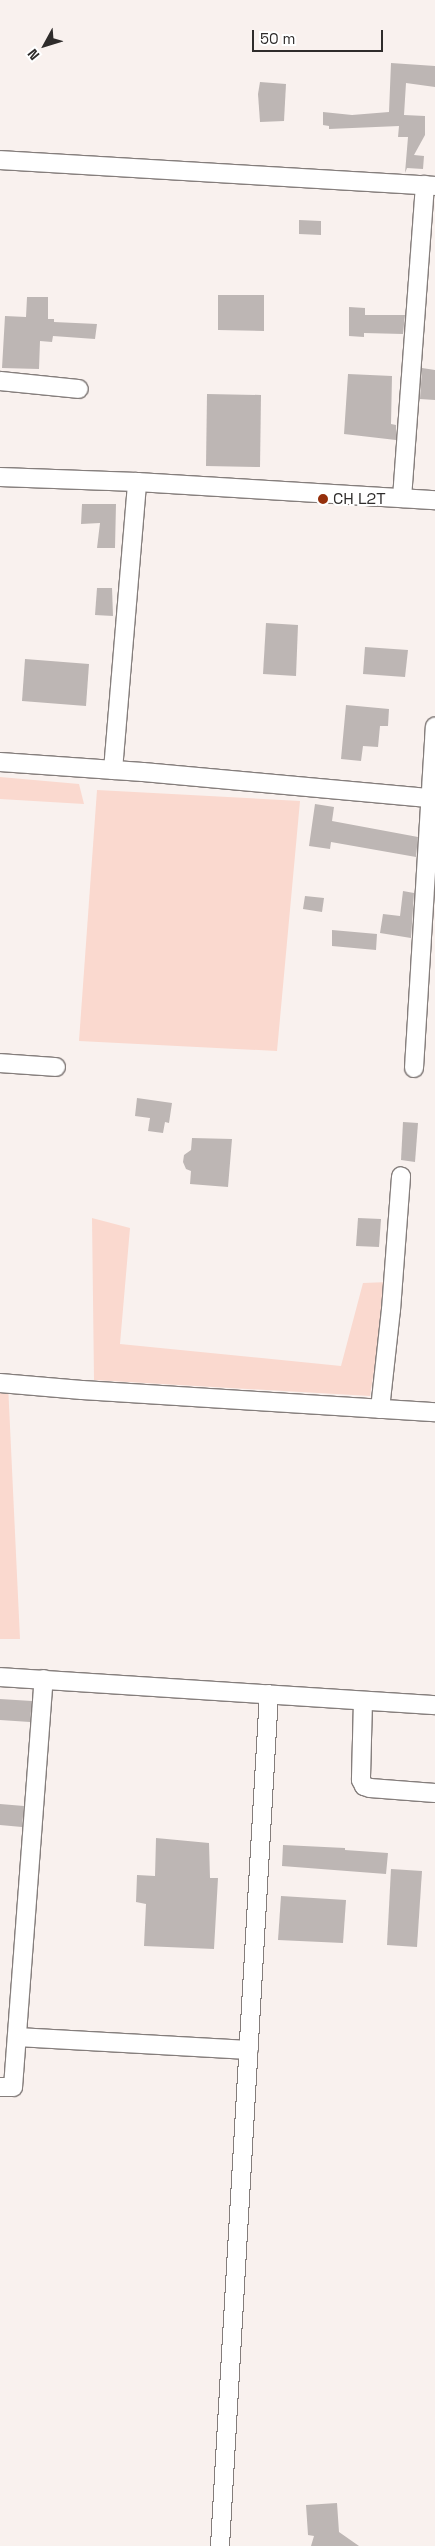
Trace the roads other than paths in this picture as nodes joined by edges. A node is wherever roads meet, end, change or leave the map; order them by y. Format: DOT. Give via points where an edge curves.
graph roads {
  1 [pos="0,160"];
  2 [pos="430,185"];
  3 [pos="0,381"];
  4 [pos="79,389"];
  5 [pos="0,477"];
  6 [pos="137,482"];
  7 [pos="402,498"];
  8 [pos="435,500"];
  9 [pos="435,727"];
  10 [pos="0,762"];
  11 [pos="113,770"];
  12 [pos="432,798"];
  13 [pos="0,1063"];
  14 [pos="56,1067"];
  15 [pos="414,1068"];
  16 [pos="401,1176"];
  17 [pos="0,1383"];
  18 [pos="380,1409"];
  19 [pos="435,1412"];
  20 [pos="0,1677"];
  21 [pos="44,1680"];
  22 [pos="269,1694"];
  23 [pos="363,1701"];
  24 [pos="435,1705"];
  25 [pos="435,1793"];
  26 [pos="17,2037"];
  27 [pos="248,2050"];
  28 [pos="0,2087"];
  29 [pos="220,2546"];
  1 -- 2 [label="street"];
  2 -- 7 [label="street"];
  3 -- 4 [label="street"];
  5 -- 6 [label="street"];
  6 -- 7 [label="street"];
  6 -- 11 [label="street"];
  7 -- 8 [label="street"];
  9 -- 12 [label="street"];
  10 -- 11 [label="street"];
  11 -- 12 [label="street"];
  12 -- 15 [label="street"];
  13 -- 14 [label="street"];
  16 -- 18 [label="street"];
  17 -- 18 [label="street"];
  18 -- 19 [label="street"];
  20 -- 21 [label="street"];
  21 -- 22 [label="street"];
  21 -- 26 [label="street"];
  22 -- 23 [label="street"];
  22 -- 27 [label="street"];
  23 -- 24 [label="street"];
  23 -- 25 [label="street" via="361,1780 364,1786"];
  26 -- 27 [label="street"];
  26 -- 28 [label="street" via="13,2087"];
  27 -- 29 [label="street"];
}
